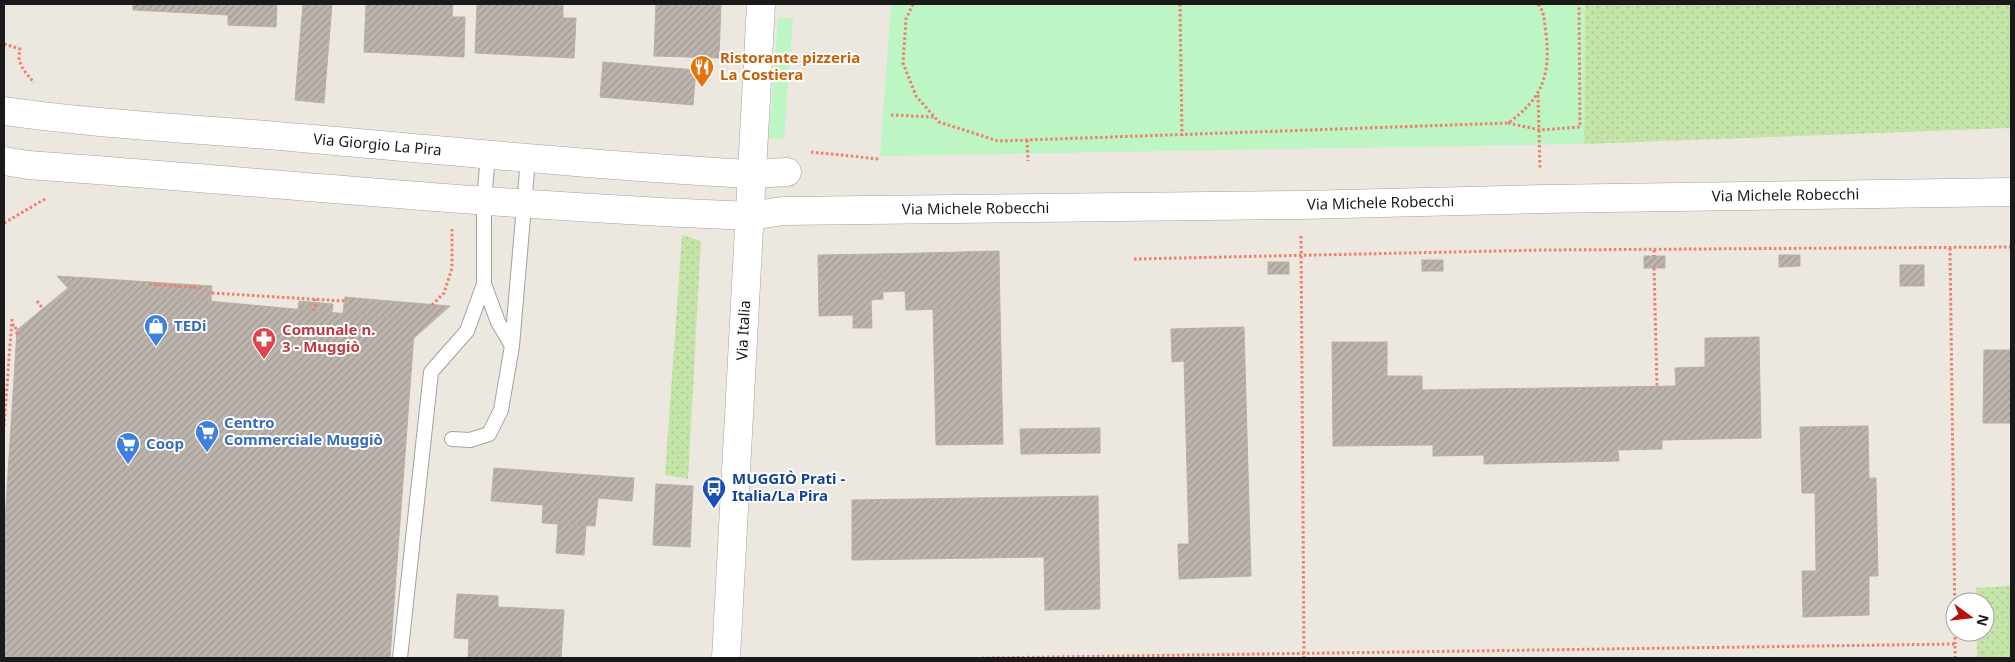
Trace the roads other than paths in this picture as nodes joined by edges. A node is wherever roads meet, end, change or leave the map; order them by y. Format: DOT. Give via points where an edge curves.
graph roads {
  1 [pos="761,4"];
  2 [pos="4,111"];
  3 [pos="488,155"];
  4 [pos="528,158"];
  5 [pos="16,163"];
  6 [pos="787,172"];
  7 [pos="752,174"];
  8 [pos="4,176"];
  9 [pos="2011,192"];
  10 [pos="484,201"];
  11 [pos="524,204"];
  12 [pos="750,216"];
  13 [pos="484,284"];
  14 [pos="512,346"];
  15 [pos="452,438"];
  16 [pos="400,658"];
  17 [pos="726,658"];
  1 -- 7 [label="street, Via Italia"];
  2 -- 3 [label="street, Via Giorgio La Pira" via="94,122"];
  3 -- 4 [label="street, Via Giorgio La Pira"];
  3 -- 10 [label="lane"];
  4 -- 7 [label="street, Via Giorgio La Pira"];
  4 -- 11 [label="lane"];
  5 -- 8 [label="lane"];
  5 -- 10 [label="street"];
  6 -- 7 [label="street, Via Giorgio La Pira"];
  7 -- 12 [label="street, Via Italia"];
  9 -- 12 [label="street, Via Michele Robecchi" via="783,211"];
  10 -- 11 [label="street"];
  10 -- 13 [label="lane"];
  11 -- 12 [label="street"];
  11 -- 14 [label="lane"];
  12 -- 17 [label="street, Via Italia"];
  13 -- 14 [label="lane" via="498,322"];
  13 -- 16 [label="lane" via="467,331 431,372"];
  14 -- 15 [label="lane" via="501,410 488,434 470,440"];
}
